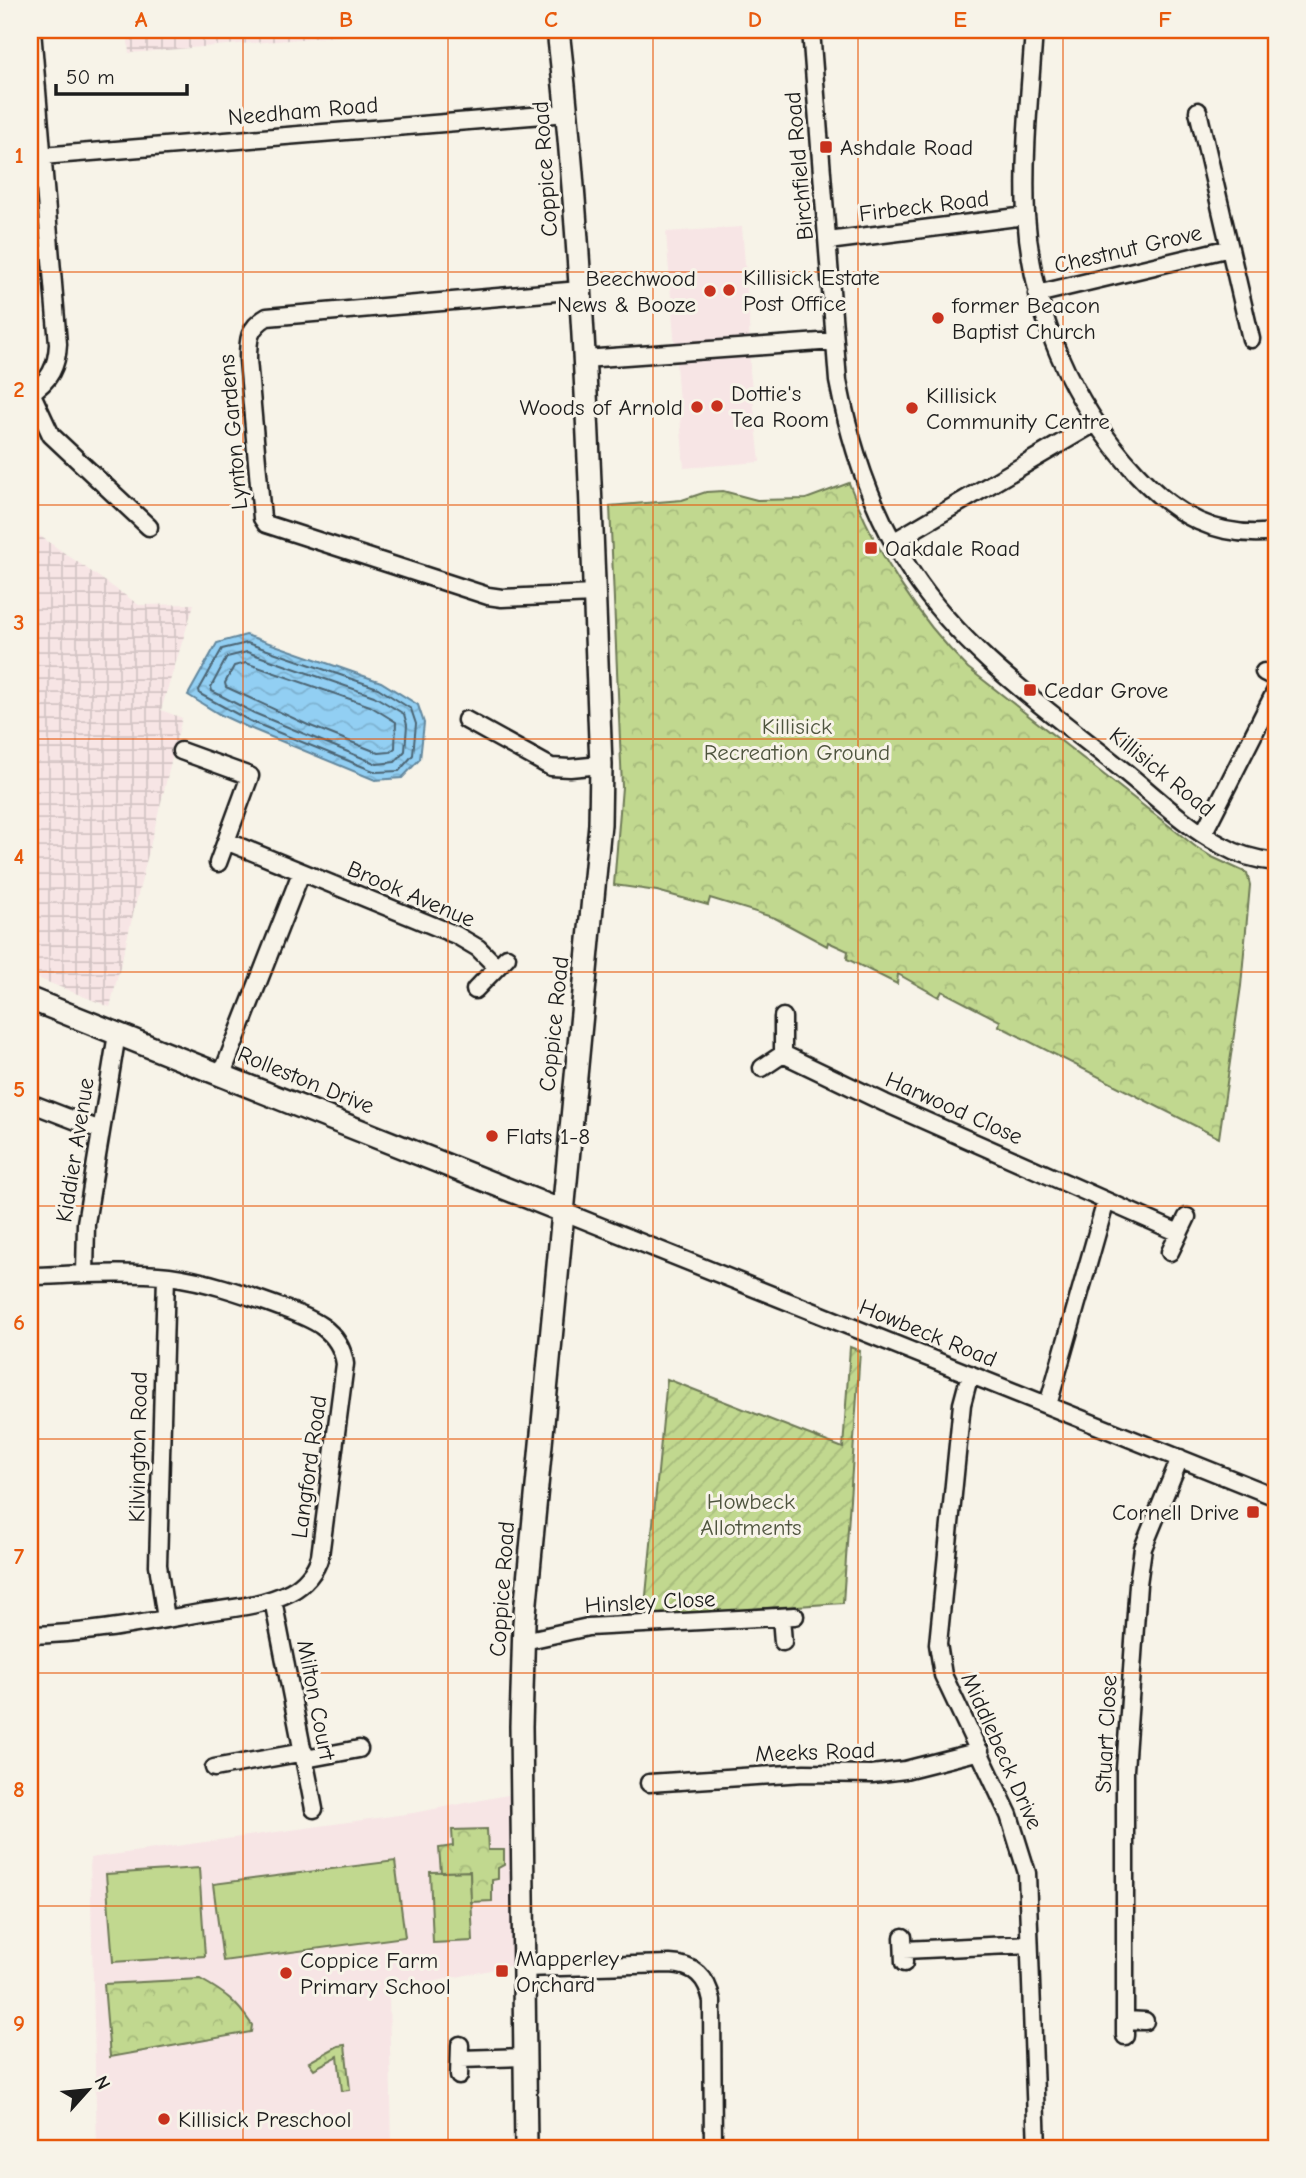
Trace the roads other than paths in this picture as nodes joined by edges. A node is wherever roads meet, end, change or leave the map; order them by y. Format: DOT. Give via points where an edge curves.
graph roads {
  1 [pos="32,30"];
  2 [pos="558,30"];
  3 [pos="811,30"];
  4 [pos="1034,30"];
  5 [pos="1198,111"];
  6 [pos="568,113"];
  7 [pos="43,156"];
  8 [pos="1026,216"];
  9 [pos="828,241"];
  10 [pos="1230,248"];
  11 [pos="580,290"];
  12 [pos="1037,294"];
  13 [pos="1251,339"];
  14 [pos="834,341"];
  15 [pos="584,359"];
  16 [pos="30,392"];
  17 [pos="1095,423"];
  18 [pos="149,527"];
  19 [pos="1276,532"];
  20 [pos="893,542"];
  21 [pos="594,594"];
  22 [pos="1276,690"];
  23 [pos="466,720"];
  24 [pos="181,751"];
  25 [pos="601,765"];
  26 [pos="1203,834"];
  27 [pos="226,841"];
  28 [pos="1276,862"];
  29 [pos="218,863"];
  30 [pos="301,873"];
  31 [pos="475,990"];
  32 [pos="30,999"];
  33 [pos="783,1017"];
  34 [pos="117,1034"];
  35 [pos="783,1055"];
  36 [pos="762,1068"];
  37 [pos="222,1074"];
  38 [pos="30,1103"];
  39 [pos="100,1130"];
  40 [pos="1106,1201"];
  41 [pos="562,1211"];
  42 [pos="1187,1217"];
  43 [pos="1179,1233"];
  44 [pos="1170,1252"];
  45 [pos="85,1275"];
  46 [pos="30,1276"];
  47 [pos="166,1276"];
  48 [pos="970,1374"];
  49 [pos="1048,1405"];
  50 [pos="1180,1458"];
  51 [pos="1276,1497"];
  52 [pos="273,1600"];
  53 [pos="166,1619"];
  54 [pos="30,1635"];
  55 [pos="524,1641"];
  56 [pos="783,1642"];
  57 [pos="359,1749"];
  58 [pos="980,1751"];
  59 [pos="305,1756"];
  60 [pos="214,1768"];
  61 [pos="649,1783"];
  62 [pos="314,1809"];
  63 [pos="1029,1944"];
  64 [pos="904,1950"];
  65 [pos="524,1968"];
  66 [pos="1145,2021"];
  67 [pos="525,2057"];
  68 [pos="459,2076"];
  69 [pos="526,2148"];
  70 [pos="713,2148"];
  71 [pos="1037,2148"];
  1 -- 7 [label="street"];
  2 -- 6 [label="street, Coppice Road"];
  3 -- 9 [label="street, Birchfield Road"];
  4 -- 8 [label="street"];
  5 -- 10 [label="street, Chestnut Grove"];
  6 -- 7 [label="street, Needham Road"];
  6 -- 11 [label="street, Coppice Road"];
  7 -- 16 [label="street" via="58,344 55,367 47,380"];
  8 -- 9 [label="street, Firbeck Road"];
  8 -- 12 [label="street"];
  9 -- 14 [label="street, Birchfield Road"];
  10 -- 12 [label="street, Chestnut Grove"];
  10 -- 13 [label="street, Chestnut Grove"];
  11 -- 15 [label="street, Coppice Road"];
  11 -- 21 [label="street, Lynton Gardens" via="267,317 251,330 248,360 265,524 488,596"];
  12 -- 17 [label="street" via="1056,351"];
  14 -- 15 [label="street"];
  14 -- 20 [label="street, Killisick Road" via="845,415 859,465"];
  15 -- 21 [label="street, Coppice Road"];
  16 -- 18 [label="street" via="51,435"];
  17 -- 19 [label="street" via="1150,487 1193,520 1237,533"];
  17 -- 20 [label="street"];
  20 -- 26 [label="street, Killisick Road" via="912,574 970,643"];
  21 -- 25 [label="street, Coppice Road"];
  22 -- 26 [label="street"];
  23 -- 25 [label="street" via="551,767"];
  24 -- 27 [label="street" via="250,776"];
  25 -- 41 [label="street, Coppice Road" via="600,824"];
  26 -- 28 [label="street, Killisick Road" via="1241,855"];
  27 -- 29 [label="street"];
  27 -- 30 [label="street, Brook Avenue"];
  30 -- 31 [label="street, Brook Avenue" via="456,935 502,962"];
  30 -- 37 [label="street"];
  32 -- 34 [label="street, Rolleston Drive"];
  33 -- 35 [label="street"];
  34 -- 37 [label="street, Rolleston Drive"];
  34 -- 39 [label="street, Kiddier Avenue"];
  35 -- 36 [label="street"];
  35 -- 40 [label="street, Harwood Close"];
  37 -- 41 [label="street, Rolleston Drive"];
  38 -- 39 [label="street"];
  39 -- 45 [label="street, Kiddier Avenue" via="86,1223"];
  40 -- 43 [label="street, Harwood Close"];
  40 -- 49 [label="street"];
  41 -- 48 [label="street, Howbeck Road"];
  41 -- 55 [label="street, Coppice Road"];
  42 -- 43 [label="street"];
  43 -- 44 [label="street"];
  45 -- 46 [label="street, Langford Road"];
  45 -- 47 [label="street, Langford Road"];
  47 -- 52 [label="street, Langford Road" via="228,1288 317,1322 334,1336 344,1356 317,1565 296,1589"];
  47 -- 53 [label="street, Kilvington Road" via="158,1565"];
  48 -- 49 [label="street, Howbeck Road"];
  48 -- 58 [label="street, Middlebeck Drive" via="962,1404 938,1644 943,1675"];
  49 -- 50 [label="street, Howbeck Road"];
  50 -- 51 [label="street, Howbeck Road"];
  50 -- 66 [label="street, Stuart Close" via="1143,1548 1125,1770 1125,2028"];
  52 -- 53 [label="street, Langford Road"];
  52 -- 59 [label="street, Milton Court"];
  53 -- 54 [label="street, Langford Road" via="78,1633"];
  55 -- 56 [label="street, Hinsley Close" via="588,1627 788,1617"];
  55 -- 65 [label="street, Coppice Road"];
  57 -- 59 [label="street"];
  58 -- 61 [label="street, Meeks Road" via="872,1774 804,1773"];
  58 -- 63 [label="street, Middlebeck Drive" via="1009,1815 1027,1873"];
  59 -- 60 [label="street"];
  59 -- 62 [label="street, Milton Court"];
  63 -- 64 [label="street"];
  63 -- 71 [label="street, Middlebeck Drive"];
  65 -- 67 [label="street, Coppice Road"];
  65 -- 70 [label="street" via="670,1964 697,1970 712,2001"];
  67 -- 68 [label="street" via="460,2052"];
  67 -- 69 [label="street, Coppice Road"];
}
